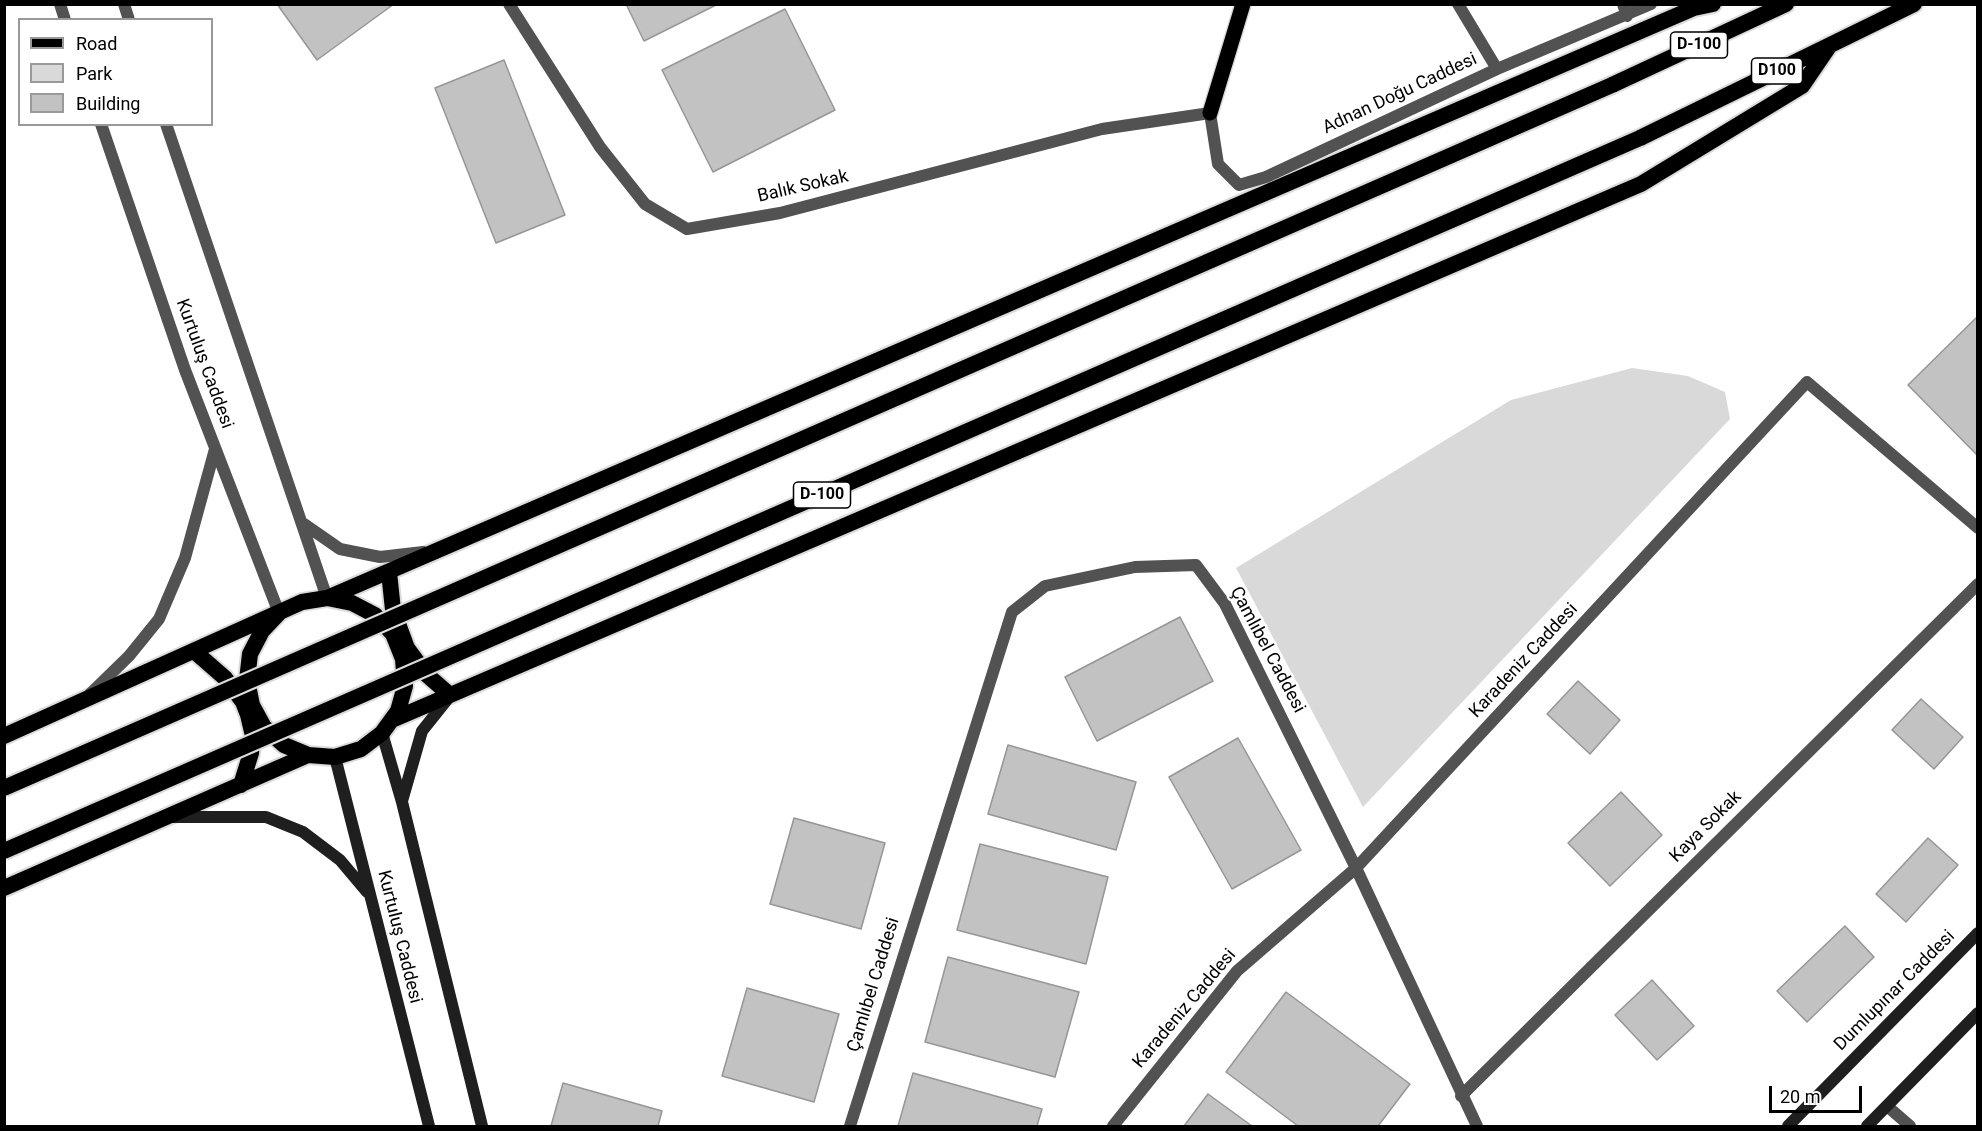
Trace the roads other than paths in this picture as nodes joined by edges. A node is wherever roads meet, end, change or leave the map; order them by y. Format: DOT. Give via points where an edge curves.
graph roads {
  1 [pos="509,4"];
  2 [pos="1243,4"];
  3 [pos="1458,4"];
  4 [pos="1652,4"];
  5 [pos="1713,4"];
  6 [pos="1786,4"];
  7 [pos="1914,4"];
  8 [pos="1625,10"];
  9 [pos="1830,45"];
  10 [pos="1497,69"];
  11 [pos="1210,113"];
  12 [pos="102,126"];
  13 [pos="167,126"];
  14 [pos="1640,138"];
  15 [pos="215,450"];
  16 [pos="304,524"];
  17 [pos="1977,528"];
  18 [pos="436,551"];
  19 [pos="389,572"];
  20 [pos="1977,584"];
  21 [pos="327,598"];
  22 [pos="279,613"];
  23 [pos="194,651"];
  24 [pos="450,695"];
  25 [pos="83,701"];
  26 [pos="387,727"];
  27 [pos="4,736"];
  28 [pos="308,755"];
  29 [pos="335,757"];
  30 [pos="241,785"];
  31 [pos="4,788"];
  32 [pos="402,802"];
  33 [pos="168,817"];
  34 [pos="4,851"];
  35 [pos="1356,868"];
  36 [pos="4,888"];
  37 [pos="370,896"];
  38 [pos="1977,933"];
  39 [pos="1977,1013"];
  40 [pos="1461,1096"];
  41 [pos="1887,1106"];
  42 [pos="429,1126"];
  43 [pos="482,1126"];
  44 [pos="850,1126"];
  45 [pos="1113,1126"];
  46 [pos="1477,1126"];
  47 [pos="1788,1126"];
  48 [pos="1867,1126"];
  49 [pos="1911,1126"];
  1 -- 11 [label="street, Balık Sokak" via="600,147 645,204 687,229 780,213 1102,129"];
  2 -- 11 [label="main road"];
  3 -- 10 [label="street"];
  4 -- 8 [label="street, Adnan Doğu Caddesi"];
  5 -- 18 [label="highway" via="1694,8"];
  6 -- 31 [label="highway, D-100, bridge" via="1612,85"];
  7 -- 9 [label="highway, D100"];
  8 -- 10 [label="street, Adnan Doğu Caddesi"];
  9 -- 14 [label="highway, D100"];
  9 -- 24 [label="highway" via="1802,86 1641,184"];
  10 -- 11 [label="street, Adnan Doğu Caddesi" via="1266,177 1239,185 1218,164"];
  12 -- 15 [label="street, Kurtuluş Caddesi"];
  13 -- 16 [label="street"];
  14 -- 34 [label="highway, D-100, bridge"];
  15 -- 22 [label="street, Kurtuluş Caddesi"];
  15 -- 25 [label="street" via="185,558 159,619 129,656"];
  16 -- 18 [label="street" via="340,549 380,557"];
  16 -- 21 [label="street"];
  17 -- 35 [label="street, Karadeniz Caddesi" via="1808,382"];
  18 -- 19 [label="highway"];
  19 -- 21 [label="highway"];
  19 -- 24 [label="highway" via="389,595 404,641 427,675"];
  20 -- 40 [label="street, Kaya Sokak"];
  21 -- 22 [label="highway" via="302,602"];
  21 -- 26 [label="highway" via="352,603 375,615 393,634 403,659 405,686 398,711"];
  22 -- 23 [label="highway"];
  22 -- 28 [label="highway" via="250,654 247,680 252,705 264,727 277,739"];
  23 -- 25 [label="highway"];
  23 -- 30 [label="highway" via="225,678 248,715 253,736"];
  24 -- 26 [label="highway"];
  24 -- 32 [label="main road" via="422,730"];
  25 -- 27 [label="highway"];
  26 -- 29 [label="highway" via="361,749"];
  26 -- 32 [label="main road"];
  28 -- 29 [label="highway"];
  28 -- 30 [label="highway"];
  29 -- 37 [label="main road, Kurtuluş Caddesi"];
  30 -- 33 [label="highway"];
  32 -- 43 [label="main road"];
  33 -- 36 [label="highway"];
  33 -- 37 [label="main road" via="266,817 303,832 340,860"];
  35 -- 40 [label="street, Çamlıbel Caddesi"];
  35 -- 44 [label="street, Çamlıbel Caddesi" via="1225,604 1196,564 1135,567 1045,586 1012,612"];
  35 -- 45 [label="street, Karadeniz Caddesi" via="1237,971"];
  37 -- 42 [label="main road, Kurtuluş Caddesi"];
  38 -- 47 [label="main road, Dumlupınar Caddesi"];
  39 -- 41 [label="main road"];
  40 -- 46 [label="street, Çamlıbel Caddesi"];
  41 -- 48 [label="main road"];
  41 -- 49 [label="street"];
}
